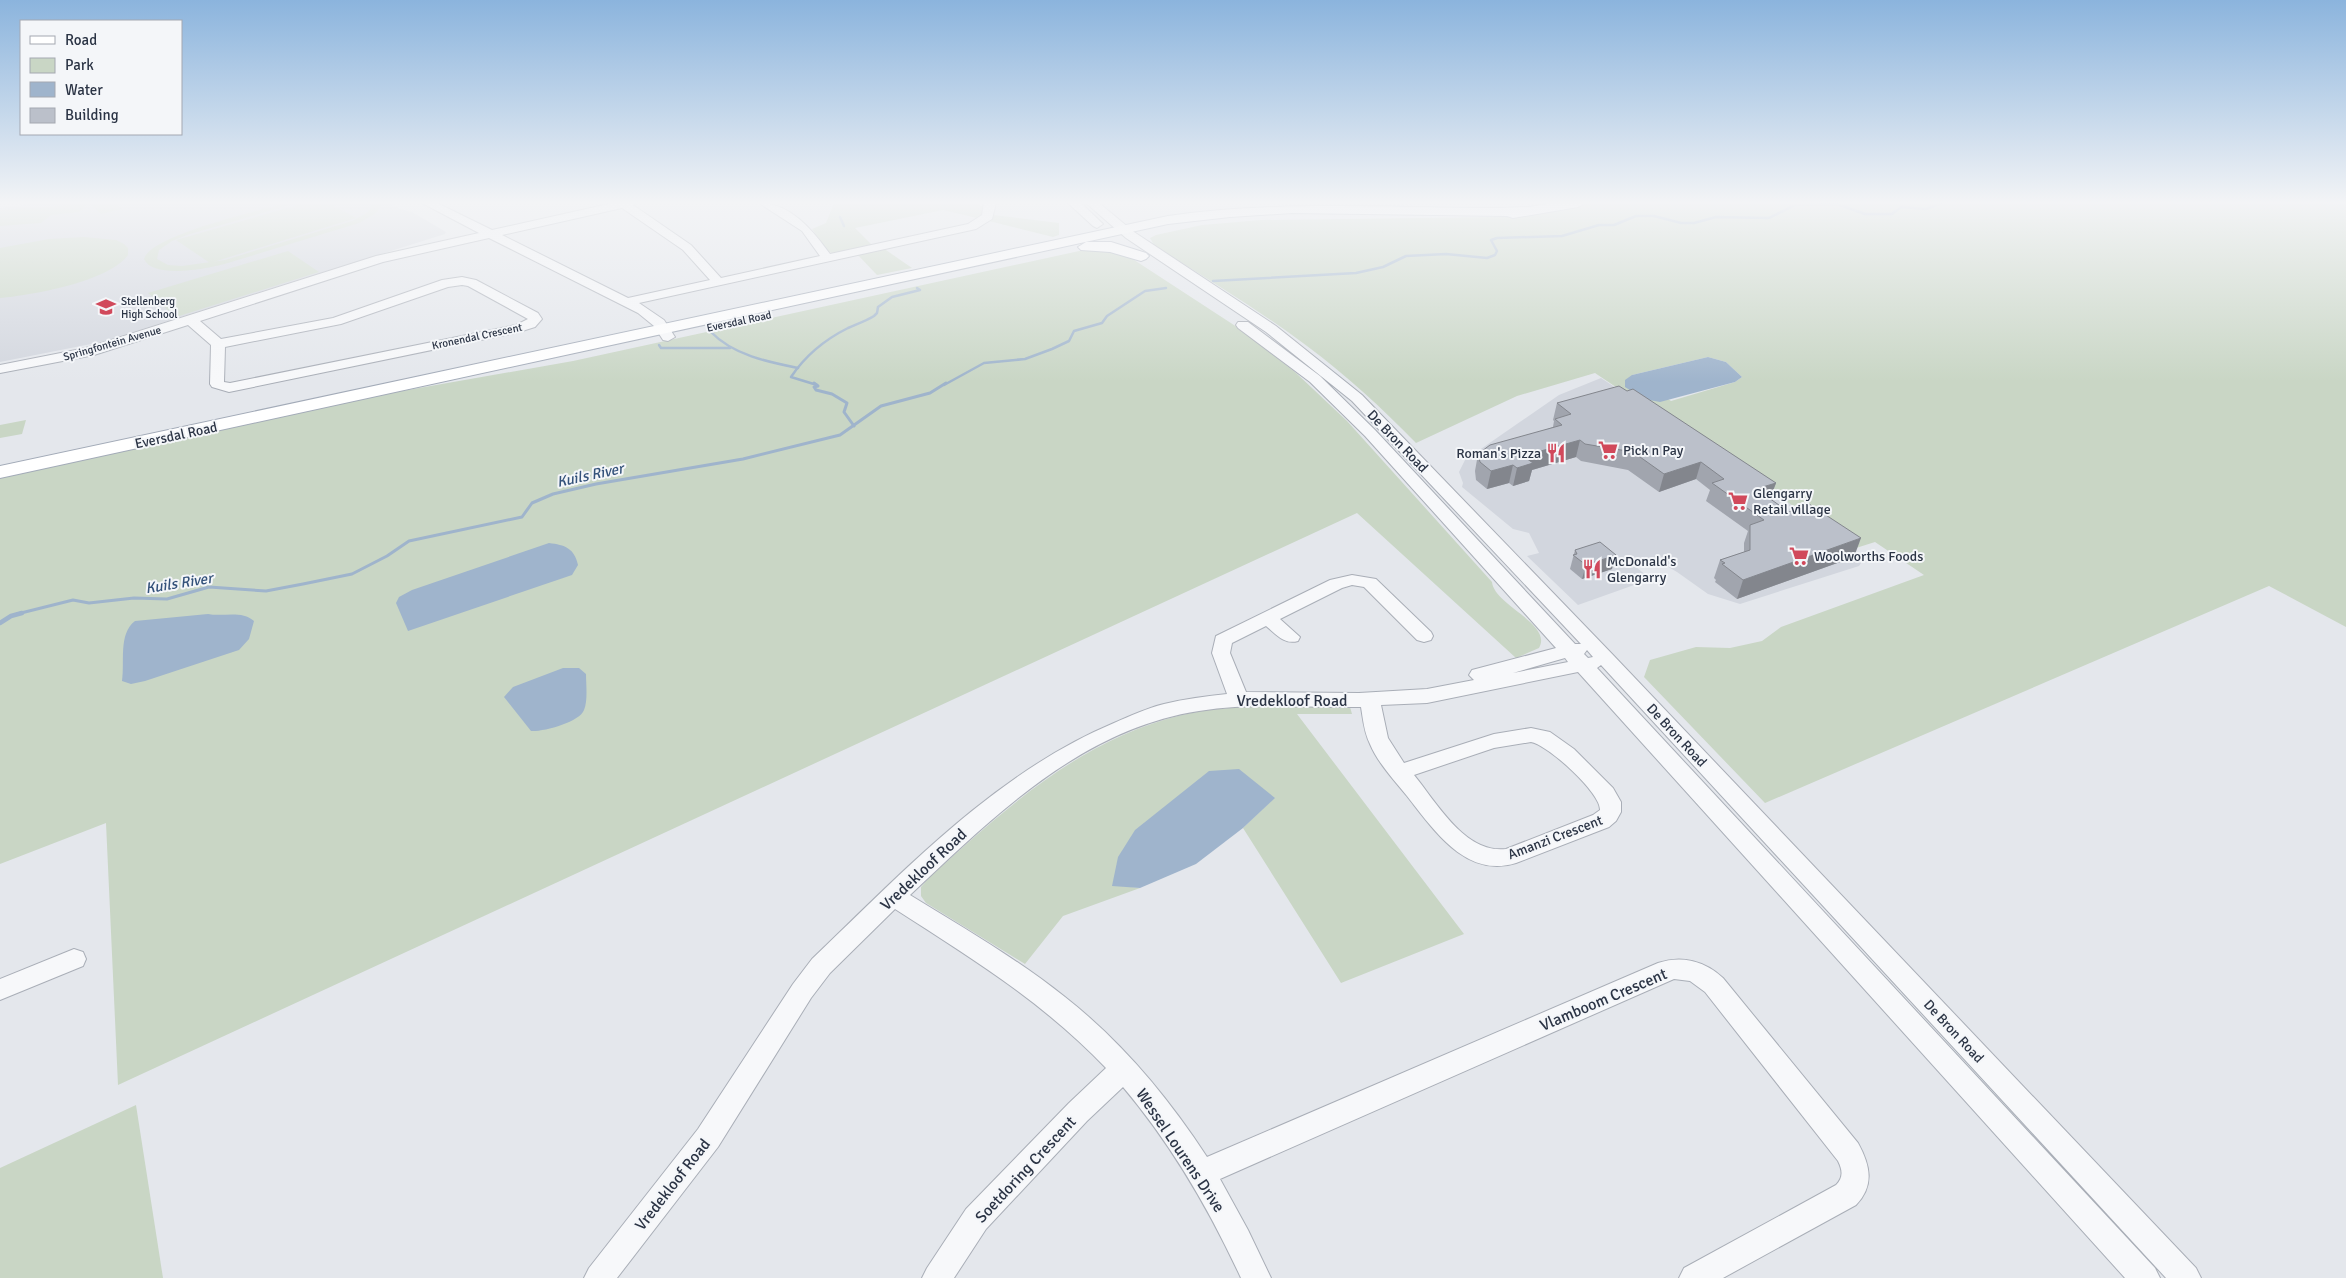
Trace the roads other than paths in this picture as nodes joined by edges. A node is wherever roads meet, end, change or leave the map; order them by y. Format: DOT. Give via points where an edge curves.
graph roads {
  1 [pos="369,263"];
  2 [pos="547,263"];
  3 [pos="704,263"];
  4 [pos="805,263"];
  5 [pos="988,263"];
  6 [pos="1005,263"];
  7 [pos="1151,263"];
  8 [pos="1165,263"];
  9 [pos="717,281"];
  10 [pos="626,302"];
  11 [pos="191,320"];
  12 [pos="666,333"];
  13 [pos="218,344"];
  14 [pos="0,369"];
  15 [pos="0,472"];
  16 [pos="1267,618"];
  17 [pos="1424,636"];
  18 [pos="1291,637"];
  19 [pos="1588,656"];
  20 [pos="1396,697"];
  21 [pos="1239,699"];
  22 [pos="1370,700"];
  23 [pos="1400,772"];
  24 [pos="893,896"];
  25 [pos="74,959"];
  26 [pos="0,990"];
  27 [pos="1124,1068"];
  28 [pos="1200,1174"];
  29 [pos="599,1278"];
  30 [pos="937,1278"];
  31 [pos="1256,1278"];
  32 [pos="1694,1278"];
  33 [pos="2145,1278"];
  34 [pos="2186,1278"];
  1 -- 11 [label="street, Springfontein Avenue"];
  2 -- 10 [label="street"];
  3 -- 9 [label="street"];
  4 -- 9 [label="street"];
  5 -- 12 [label="main road, Eversdal Road"];
  6 -- 12 [label="main road, Eversdal Road"];
  7 -- 19 [label="street, De Bron Road" via="1286,356 1336,399"];
  8 -- 19 [label="street, De Bron Road" via="1271,329 1350,392"];
  9 -- 10 [label="street"];
  10 -- 12 [label="street" via="643,310"];
  11 -- 13 [label="street"];
  11 -- 14 [label="street, Springfontein Avenue" via="89,352"];
  12 -- 15 [label="main road, Eversdal Road" via="510,371 352,397"];
  13 -- 13 [label="street, Kronendal Crescent" via="336,321 458,281 472,283 535,319 519,328 229,388 217,384"];
  16 -- 17 [label="street" via="1336,584 1361,580 1375,586"];
  16 -- 18 [label="street"];
  16 -- 21 [label="street" via="1228,636 1221,645 1220,654"];
  19 -- 20 [label="street, Vredekloof Road"];
  19 -- 33 [label="street, De Bron Road"];
  19 -- 34 [label="street, De Bron Road"];
  20 -- 22 [label="street, Vredekloof Road"];
  21 -- 22 [label="street, Vredekloof Road"];
  21 -- 24 [label="street, Vredekloof Road" via="1164,711 1075,748 1040,770 976,820"];
  22 -- 23 [label="street, Amanzi Crescent" via="1377,740"];
  23 -- 23 [label="street, Amanzi Crescent" via="1455,840 1488,858 1508,857 1601,822 1612,810 1611,803 1599,787 1552,742 1537,735 1515,735"];
  24 -- 27 [label="street, Wessel Lourens Drive" via="1030,984 1087,1031"];
  24 -- 29 [label="street, Vredekloof Road" via="811,978 708,1138"];
  25 -- 26 [label="street"];
  27 -- 28 [label="street, Wessel Lourens Drive" via="1169,1126"];
  27 -- 30 [label="street, Soetdoring Crescent" via="976,1219"];
  28 -- 31 [label="street, Wessel Lourens Drive"];
  28 -- 32 [label="street, Vlamboom Crescent" via="1667,970 1688,970 1714,985 1848,1152 1854,1161 1857,1178 1846,1195"];
}
